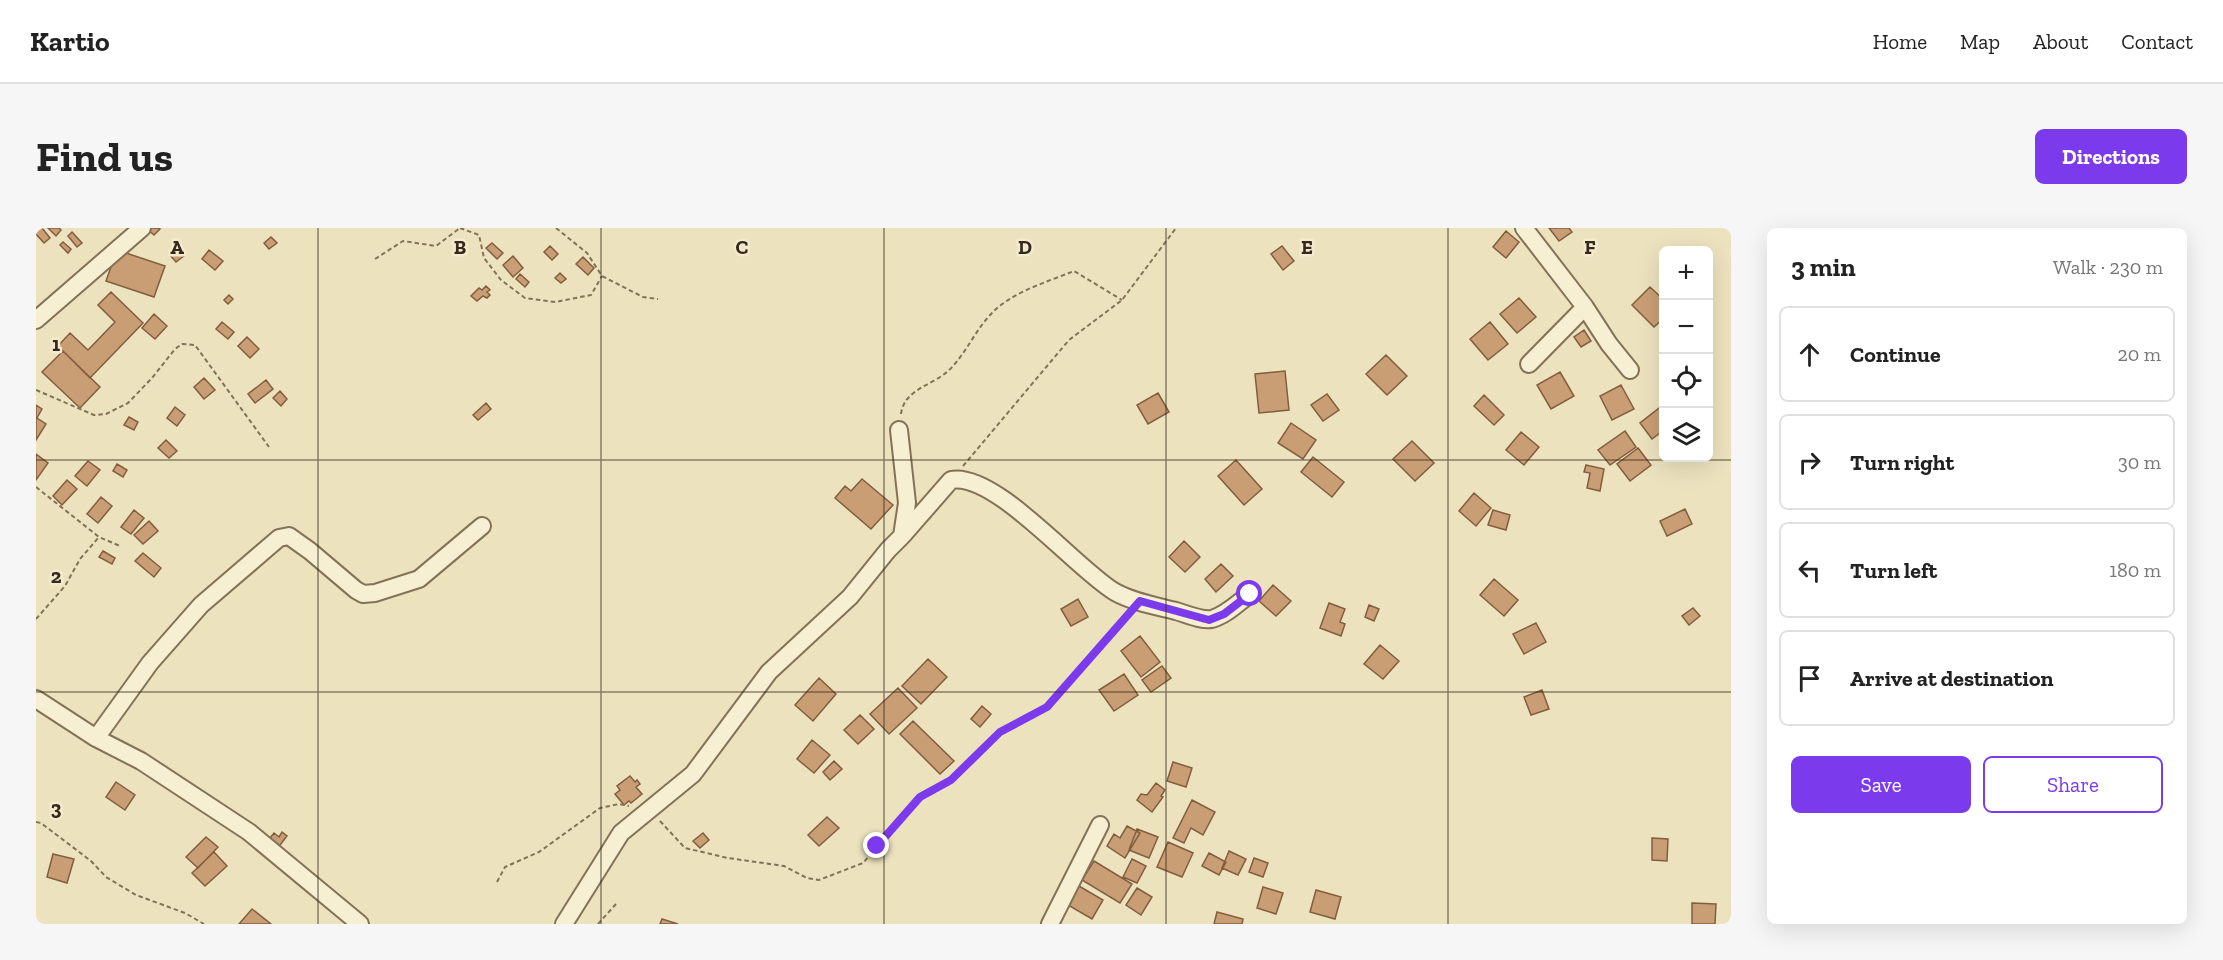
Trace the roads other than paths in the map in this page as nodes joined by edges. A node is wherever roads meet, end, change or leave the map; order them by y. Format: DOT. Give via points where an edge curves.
graph roads {
  1 [pos="142,228"];
  2 [pos="1524,228"];
  3 [pos="1586,307"];
  4 [pos="36,320"];
  5 [pos="1529,364"];
  6 [pos="1630,370"];
  7 [pos="899,430"];
  8 [pos="482,526"];
  9 [pos="902,536"];
  10 [pos="1250,594"];
  11 [pos="36,699"];
  12 [pos="96,738"];
  13 [pos="1100,825"];
  14 [pos="360,924"];
  15 [pos="564,924"];
  16 [pos="1050,924"];
  1 -- 4 [label="street"];
  2 -- 3 [label="street"];
  3 -- 5 [label="street"];
  3 -- 6 [label="street"];
  7 -- 9 [label="street" via="907,503"];
  8 -- 12 [label="street" via="419,579 375,594 363,594 289,536 279,538 201,605 150,663"];
  9 -- 10 [label="street" via="951,480 964,480 1012,506 1115,592 1209,620"];
  9 -- 15 [label="street" via="850,597 769,672 693,774 621,833"];
  11 -- 12 [label="street"];
  12 -- 14 [label="street" via="141,760 249,832"];
  13 -- 16 [label="street"];
}
